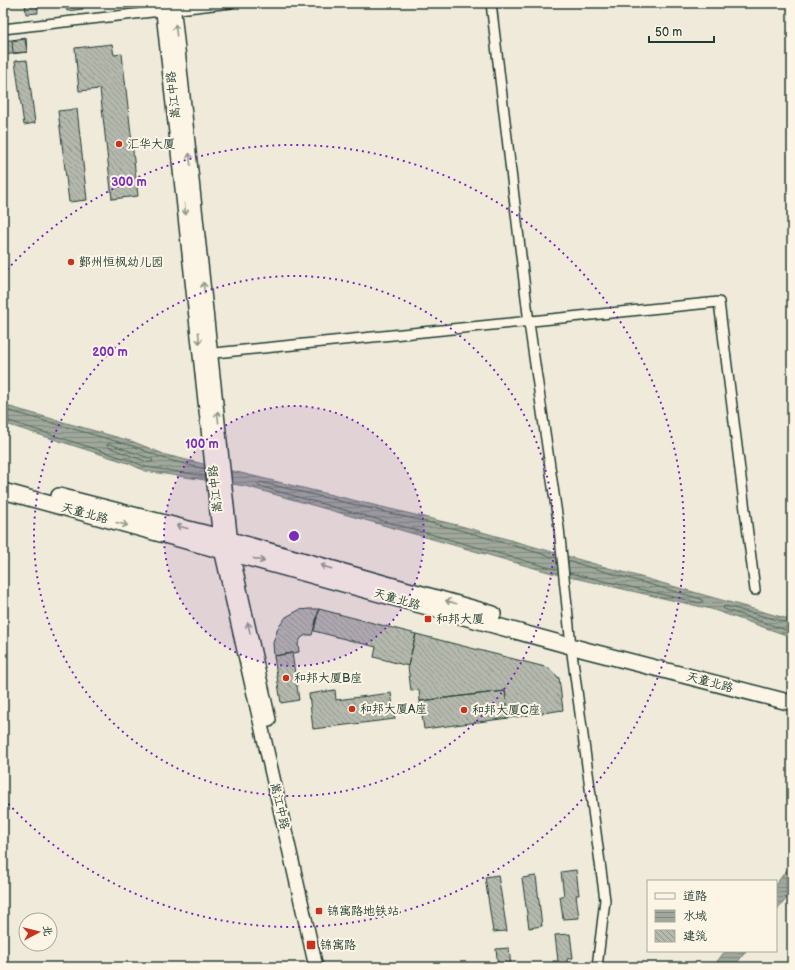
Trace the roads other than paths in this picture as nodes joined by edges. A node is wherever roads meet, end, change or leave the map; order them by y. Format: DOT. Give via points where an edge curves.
graph roads {
  1 [pos="231,3"];
  2 [pos="491,3"];
  3 [pos="168,7"];
  4 [pos="3,29"];
  5 [pos="529,323"];
  6 [pos="206,354"];
  7 [pos="3,481"];
  8 [pos="3,491"];
  9 [pos="226,545"];
  10 [pos="755,590"];
  11 [pos="575,641"];
  12 [pos="687,671"];
  13 [pos="792,693"];
  14 [pos="792,703"];
  15 [pos="316,967"];
  16 [pos="324,967"];
  17 [pos="597,967"];
  1 -- 3 [label="street"];
  2 -- 5 [label="street"];
  3 -- 4 [label="street"];
  3 -- 6 [label="main road, 嵩江中路"];
  5 -- 6 [label="street"];
  5 -- 10 [label="street" via="719,302"];
  5 -- 11 [label="street"];
  9 -- 6 [label="main road, 嵩江中路, one-way"];
  6 -- 9 [label="main road, 嵩江中路" via="209,435 216,496"];
  9 -- 7 [label="main road, one-way"];
  8 -- 9 [label="main road, 天童北路, one-way"];
  9 -- 11 [label="main road, 天童北路"];
  9 -- 15 [label="main road, 嵩江中路"];
  16 -- 9 [label="main road, 嵩江中路, one-way"];
  11 -- 12 [label="main road, 天童北路"];
  11 -- 17 [label="street" via="605,900"];
  12 -- 13 [label="main road, 天童北路"];
  12 -- 14 [label="main road, 天童北路"];
}
